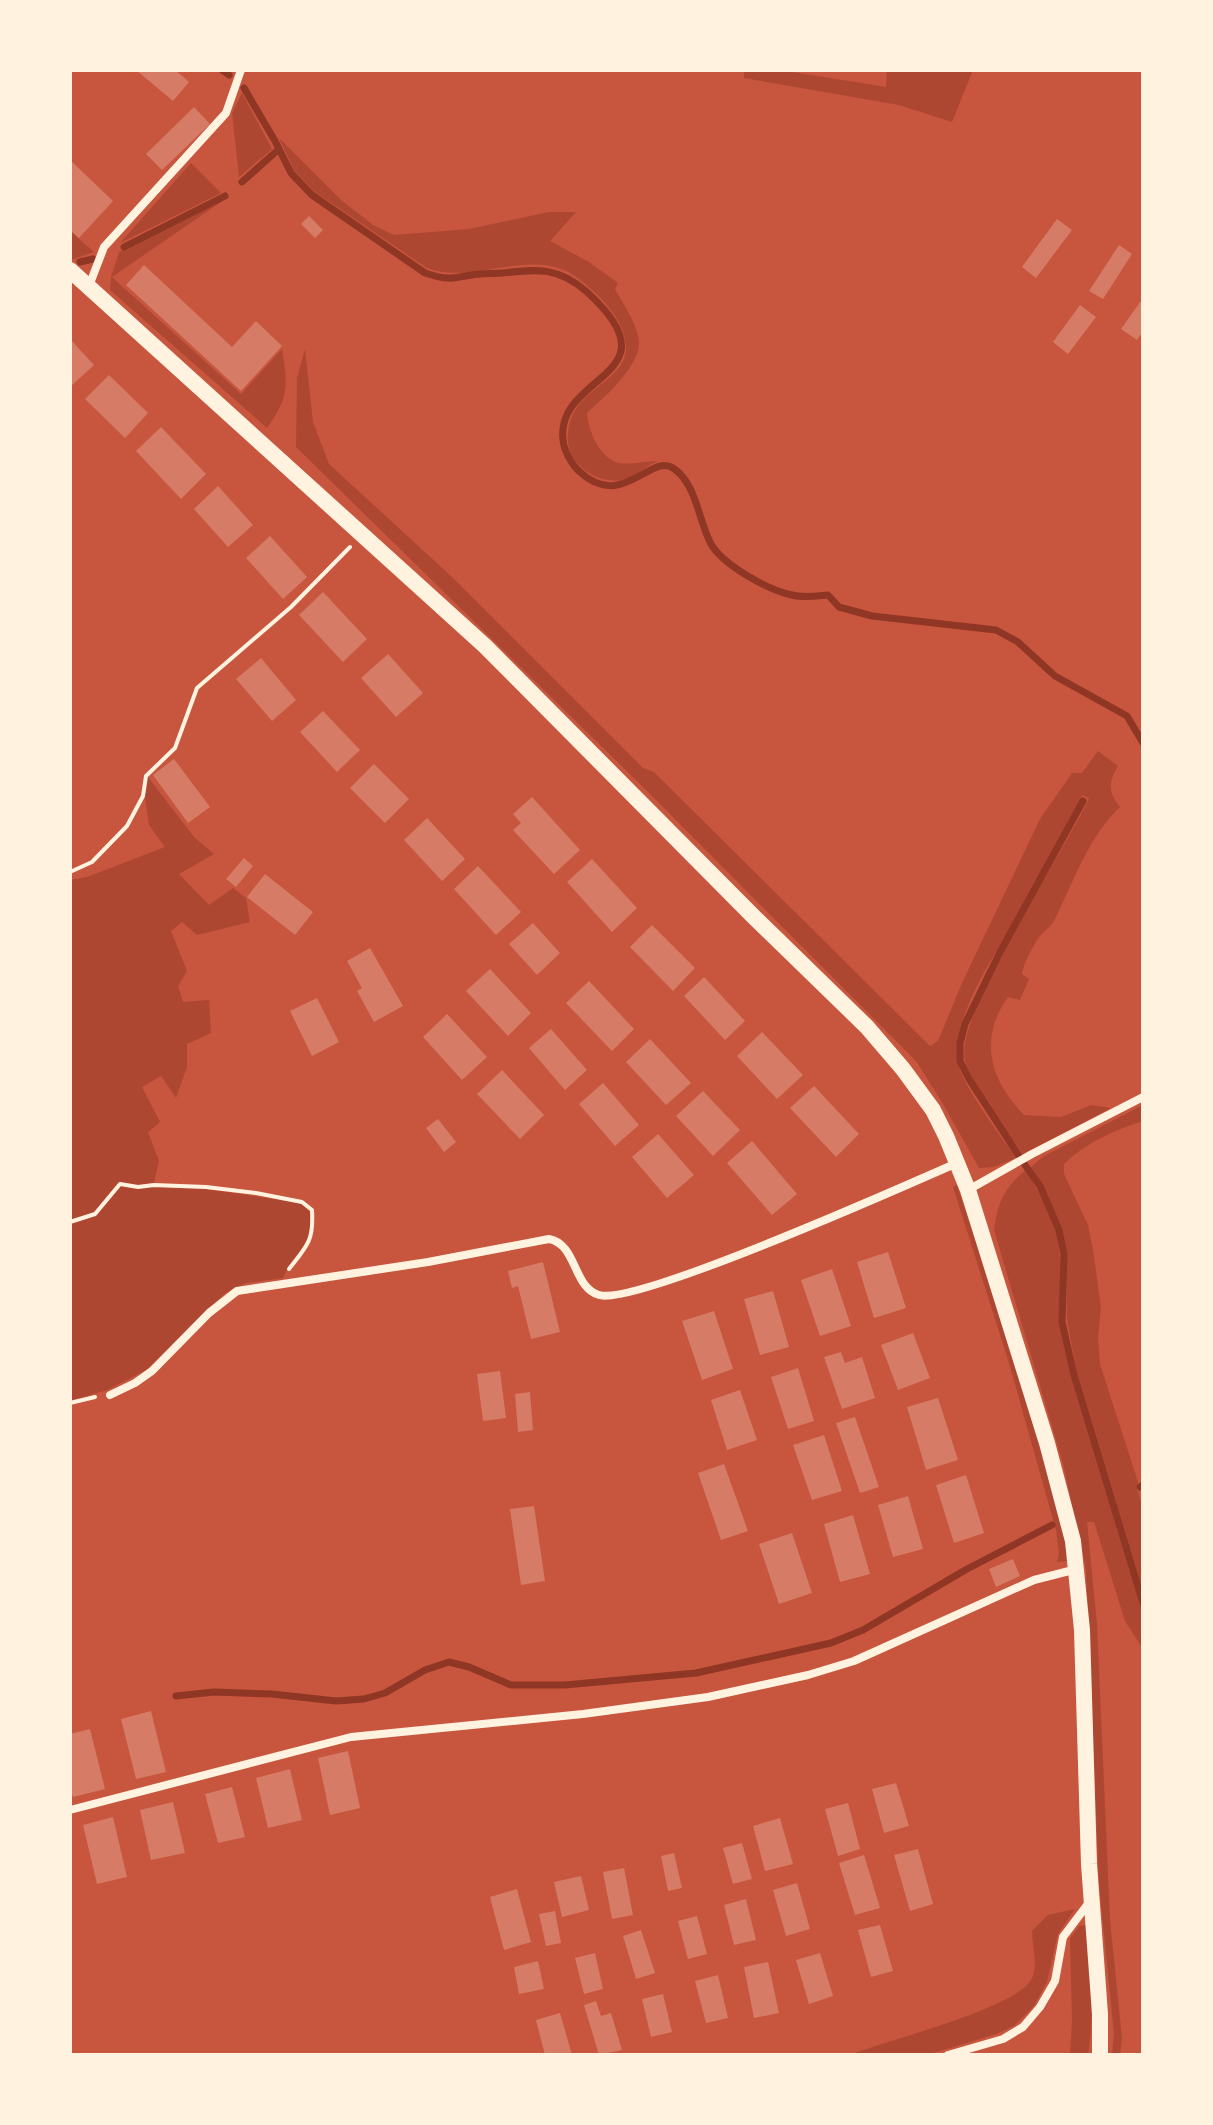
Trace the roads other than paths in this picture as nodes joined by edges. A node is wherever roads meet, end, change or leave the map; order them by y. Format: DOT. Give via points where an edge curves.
graph roads {
  1 [pos="241,70"];
  2 [pos="70,270"];
  3 [pos="89,286"];
  4 [pos="1143,1097"];
  5 [pos="958,1163"];
  6 [pos="968,1190"];
  7 [pos="110,1395"];
  8 [pos="1078,1569"];
  9 [pos="70,1810"];
  10 [pos="1091,1900"];
  11 [pos="948,2055"];
  12 [pos="1100,2055"];
  1 -- 3 [label="street" via="226,113 104,247"];
  2 -- 3 [label="main road"];
  3 -- 5 [label="main road" via="485,646 867,1027 920,1090"];
  4 -- 6 [label="street"];
  5 -- 6 [label="main road"];
  5 -- 7 [label="street" via="699,1270 604,1296 585,1286 564,1247 549,1239 237,1291 152,1371"];
  6 -- 8 [label="main road" via="1047,1443"];
  8 -- 9 [label="street" via="1034,1580 854,1661 808,1675 708,1697 598,1712 351,1737"];
  8 -- 10 [label="main road"];
  10 -- 11 [label="street" via="1063,1937 1055,1981 1023,2027 1003,2039"];
  10 -- 12 [label="main road"];
}
